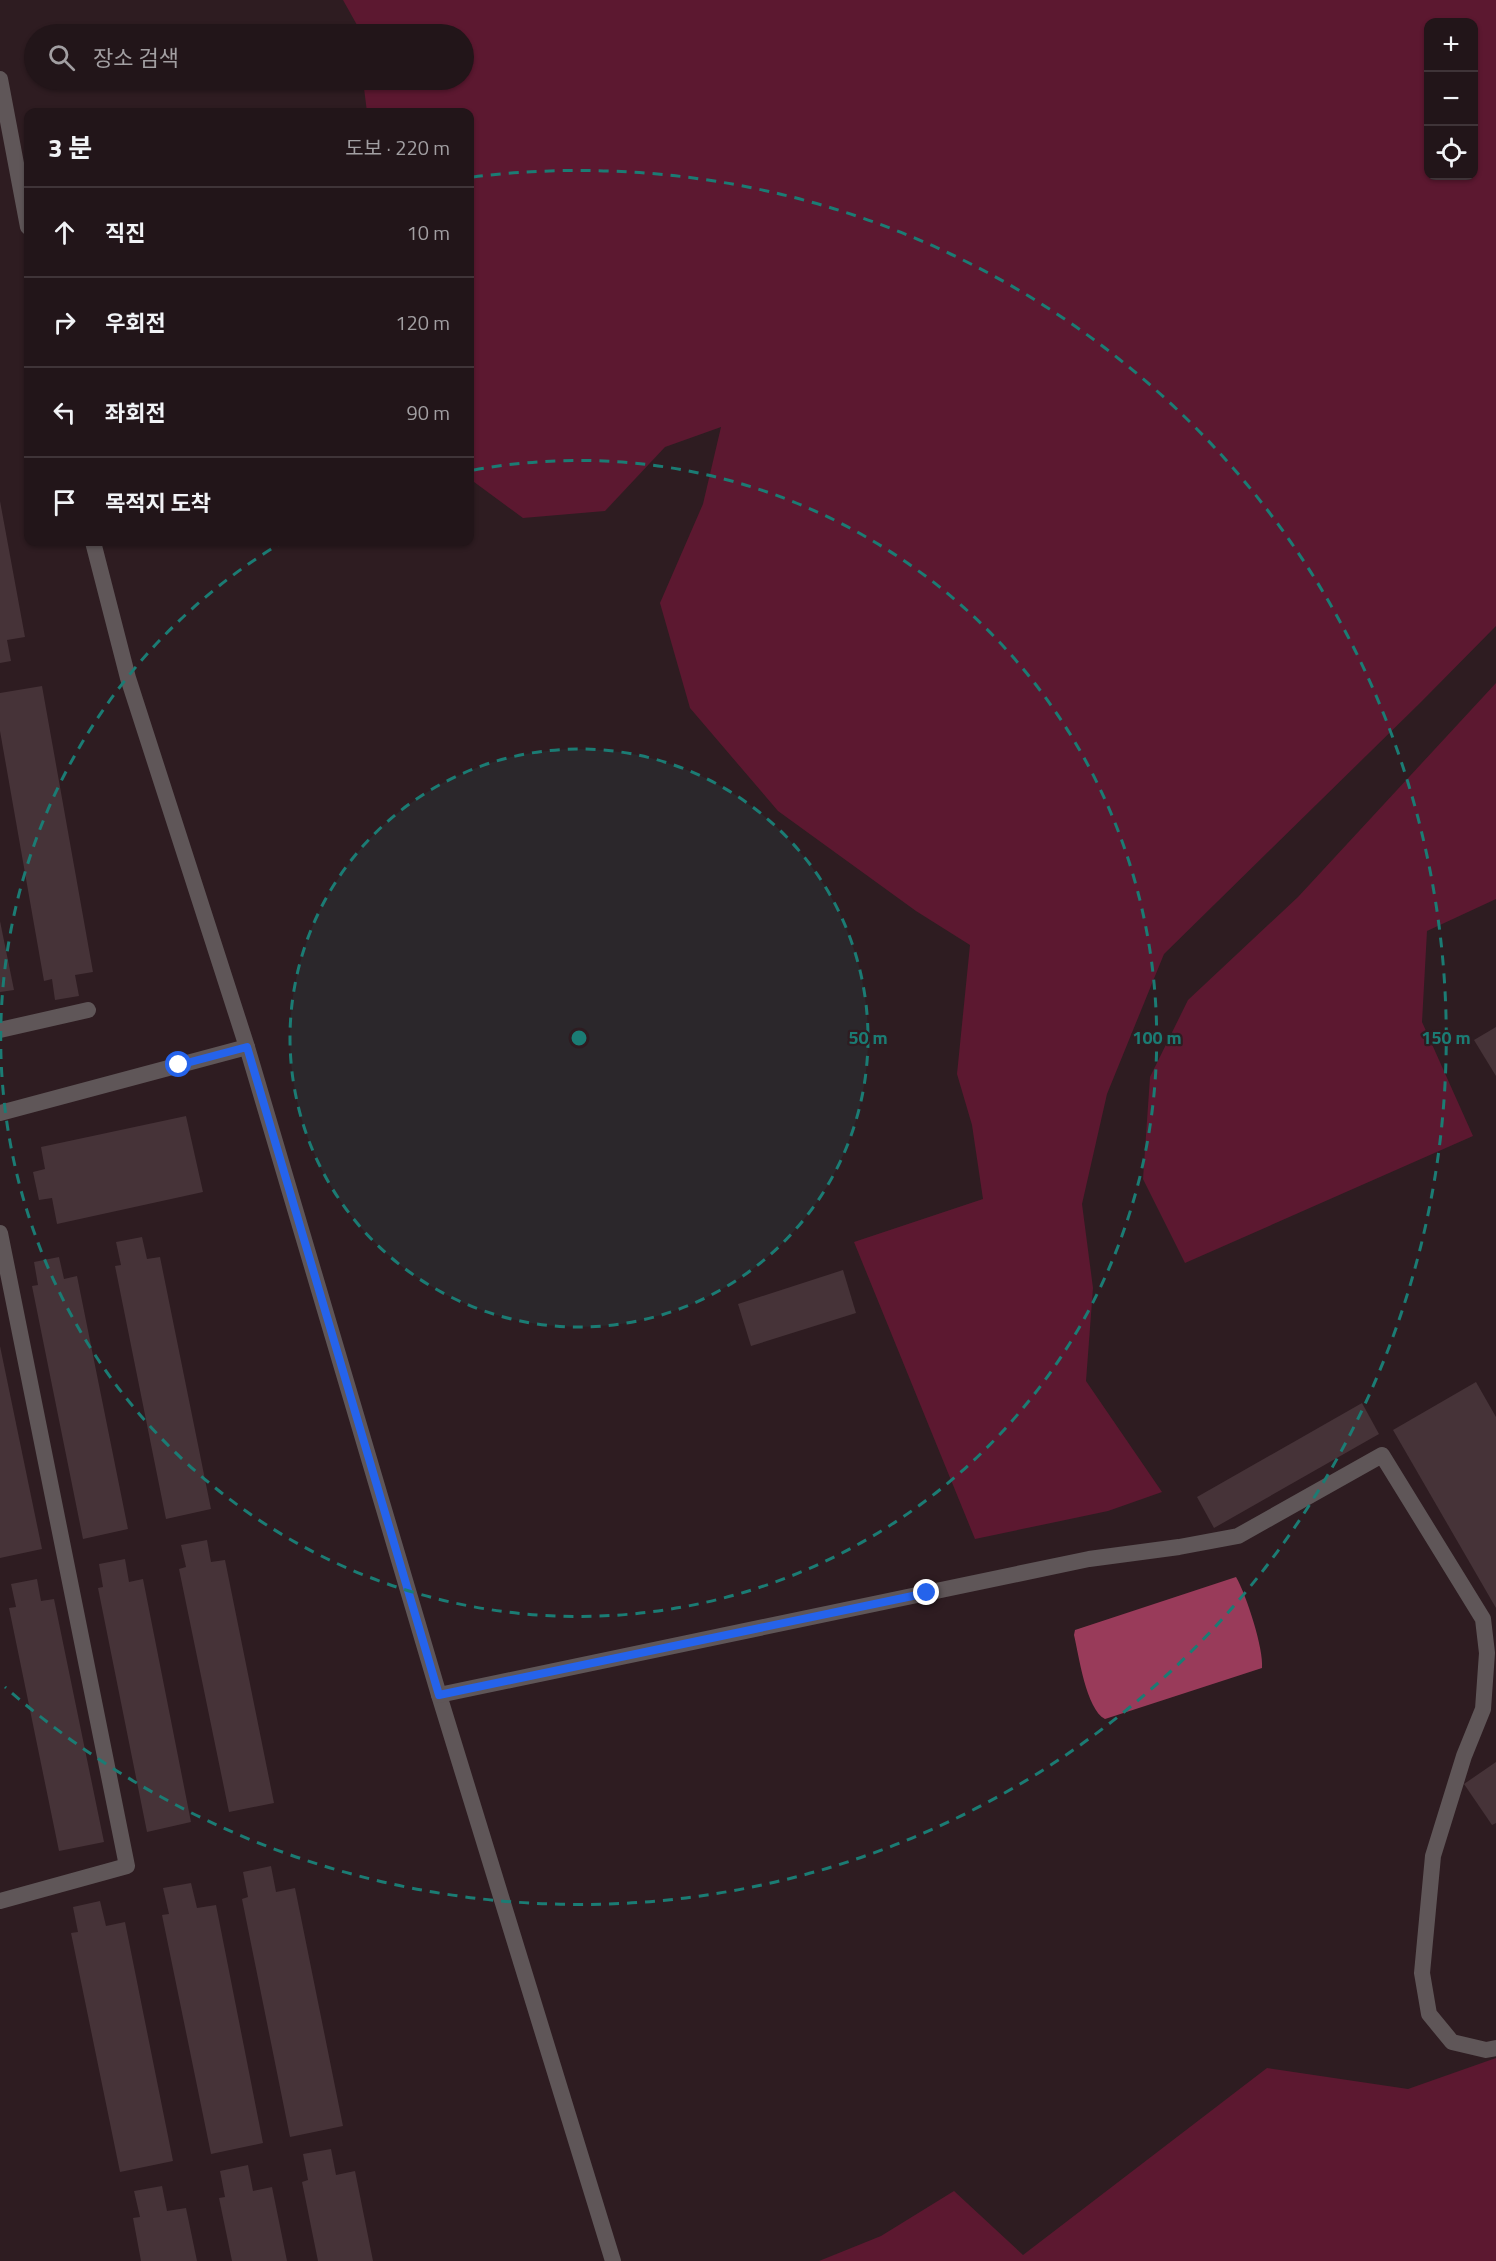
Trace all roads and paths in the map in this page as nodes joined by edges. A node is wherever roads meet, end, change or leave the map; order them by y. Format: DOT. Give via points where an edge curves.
graph roads {
  1 [pos="0,80"];
  2 [pos="24,206"];
  3 [pos="94,546"];
  4 [pos="88,1010"];
  5 [pos="0,1030"];
  6 [pos="247,1047"];
  7 [pos="0,1113"];
  8 [pos="0,1233"];
  9 [pos="439,1695"];
  10 [pos="0,1901"];
  11 [pos="1496,2048"];
  12 [pos="613,2261"];
  1 -- 2 [label="street"];
  3 -- 6 [label="street" via="128,678"];
  4 -- 5 [label="street"];
  6 -- 7 [label="street"];
  6 -- 9 [label="street"];
  8 -- 10 [label="street" via="127,1866"];
  9 -- 11 [label="street" via="1089,1559 1238,1536 1382,1455 1483,1619 1487,1653 1484,1708 1464,1756 1433,1856 1422,1973 1429,2014 1452,2042 1486,2050"];
  9 -- 12 [label="street"];
}
